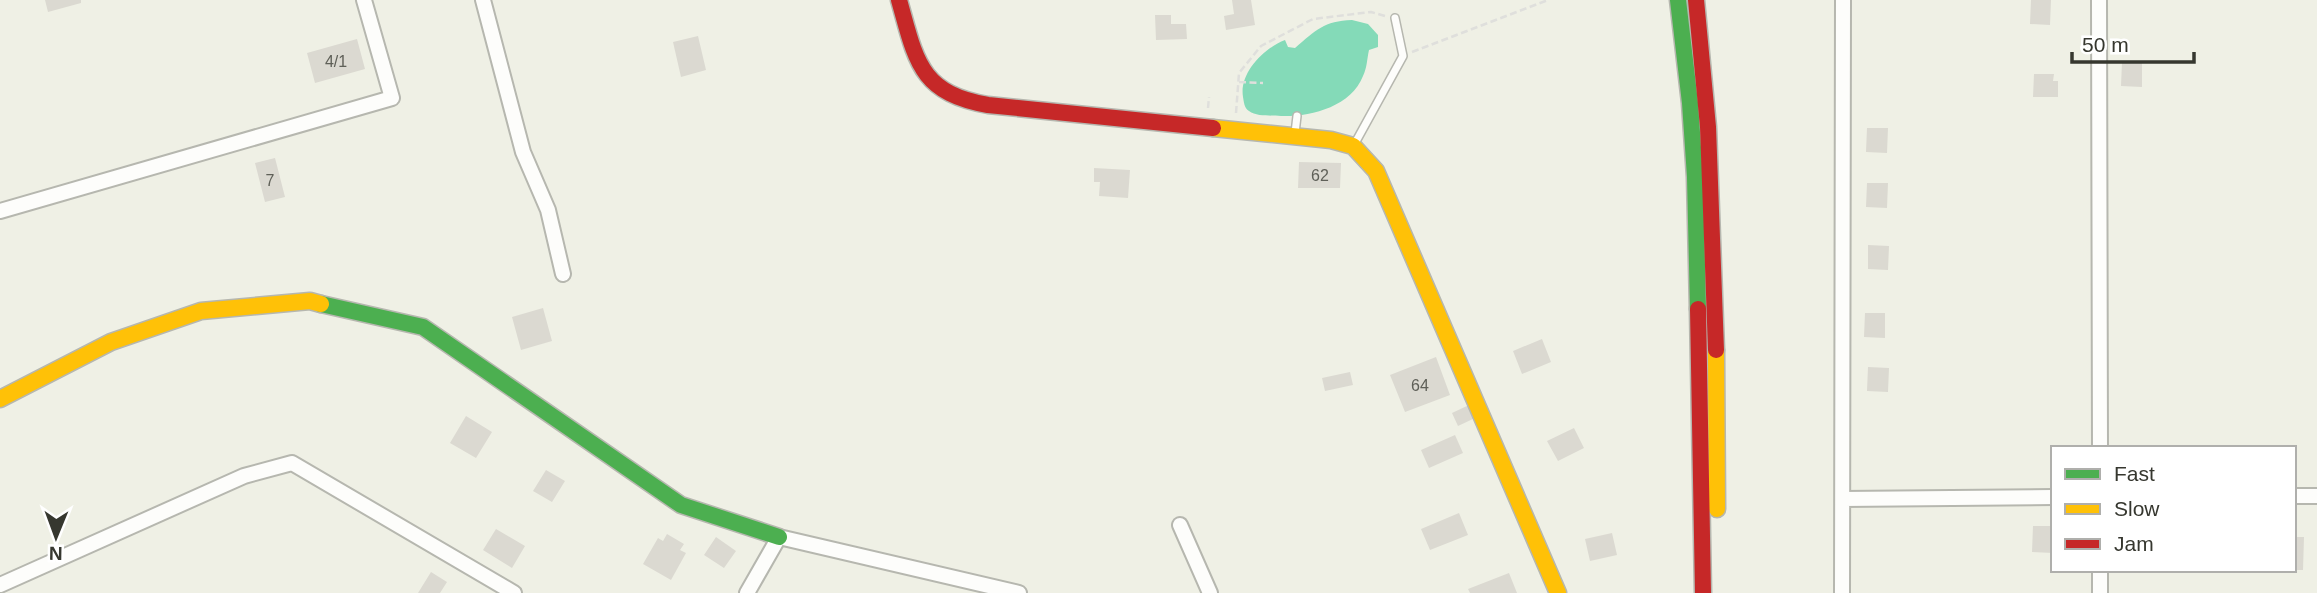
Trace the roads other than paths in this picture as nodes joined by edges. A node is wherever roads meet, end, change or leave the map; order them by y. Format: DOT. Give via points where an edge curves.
graph roads {
  1 [pos="364,0"];
  2 [pos="483,0"];
  3 [pos="898,0"];
  4 [pos="1678,0"];
  5 [pos="1696,0"];
  6 [pos="1843,0"];
  7 [pos="2099,0"];
  8 [pos="1395,18"];
  9 [pos="1297,116"];
  10 [pos="1295,137"];
  11 [pos="1353,146"];
  12 [pos="0,211"];
  13 [pos="563,274"];
  14 [pos="0,399"];
  15 [pos="2099,446"];
  16 [pos="2296,496"];
  17 [pos="2317,496"];
  18 [pos="2051,497"];
  19 [pos="1843,499"];
  20 [pos="1180,525"];
  21 [pos="779,537"];
  22 [pos="2100,572"];
  23 [pos="0,585"];
  24 [pos="514,593"];
  25 [pos="747,593"];
  26 [pos="1019,593"];
  27 [pos="1210,593"];
  28 [pos="1558,593"];
  29 [pos="1703,593"];
  30 [pos="1717,593"];
  31 [pos="1842,593"];
  32 [pos="2100,593"];
  1 -- 12 [label="street" via="392,98"];
  2 -- 13 [label="street" via="523,152 548,210"];
  3 -- 10 [label="street" via="923,73 957,98"];
  4 -- 29 [label="street" via="1695,177"];
  5 -- 30 [label="street" via="1712,201"];
  6 -- 19 [label="street"];
  7 -- 15 [label="street"];
  8 -- 11 [label="lane" via="1403,56"];
  9 -- 10 [label="lane"];
  10 -- 11 [label="street"];
  11 -- 28 [label="street" via="1376,171"];
  14 -- 21 [label="street" via="111,342 201,311 310,301 423,327 681,505"];
  16 -- 17 [label="street"];
  18 -- 19 [label="street"];
  19 -- 31 [label="street"];
  20 -- 27 [label="street"];
  21 -- 25 [label="street"];
  21 -- 26 [label="street"];
  22 -- 32 [label="street"];
  23 -- 24 [label="street" via="244,476 292,463"];
}
